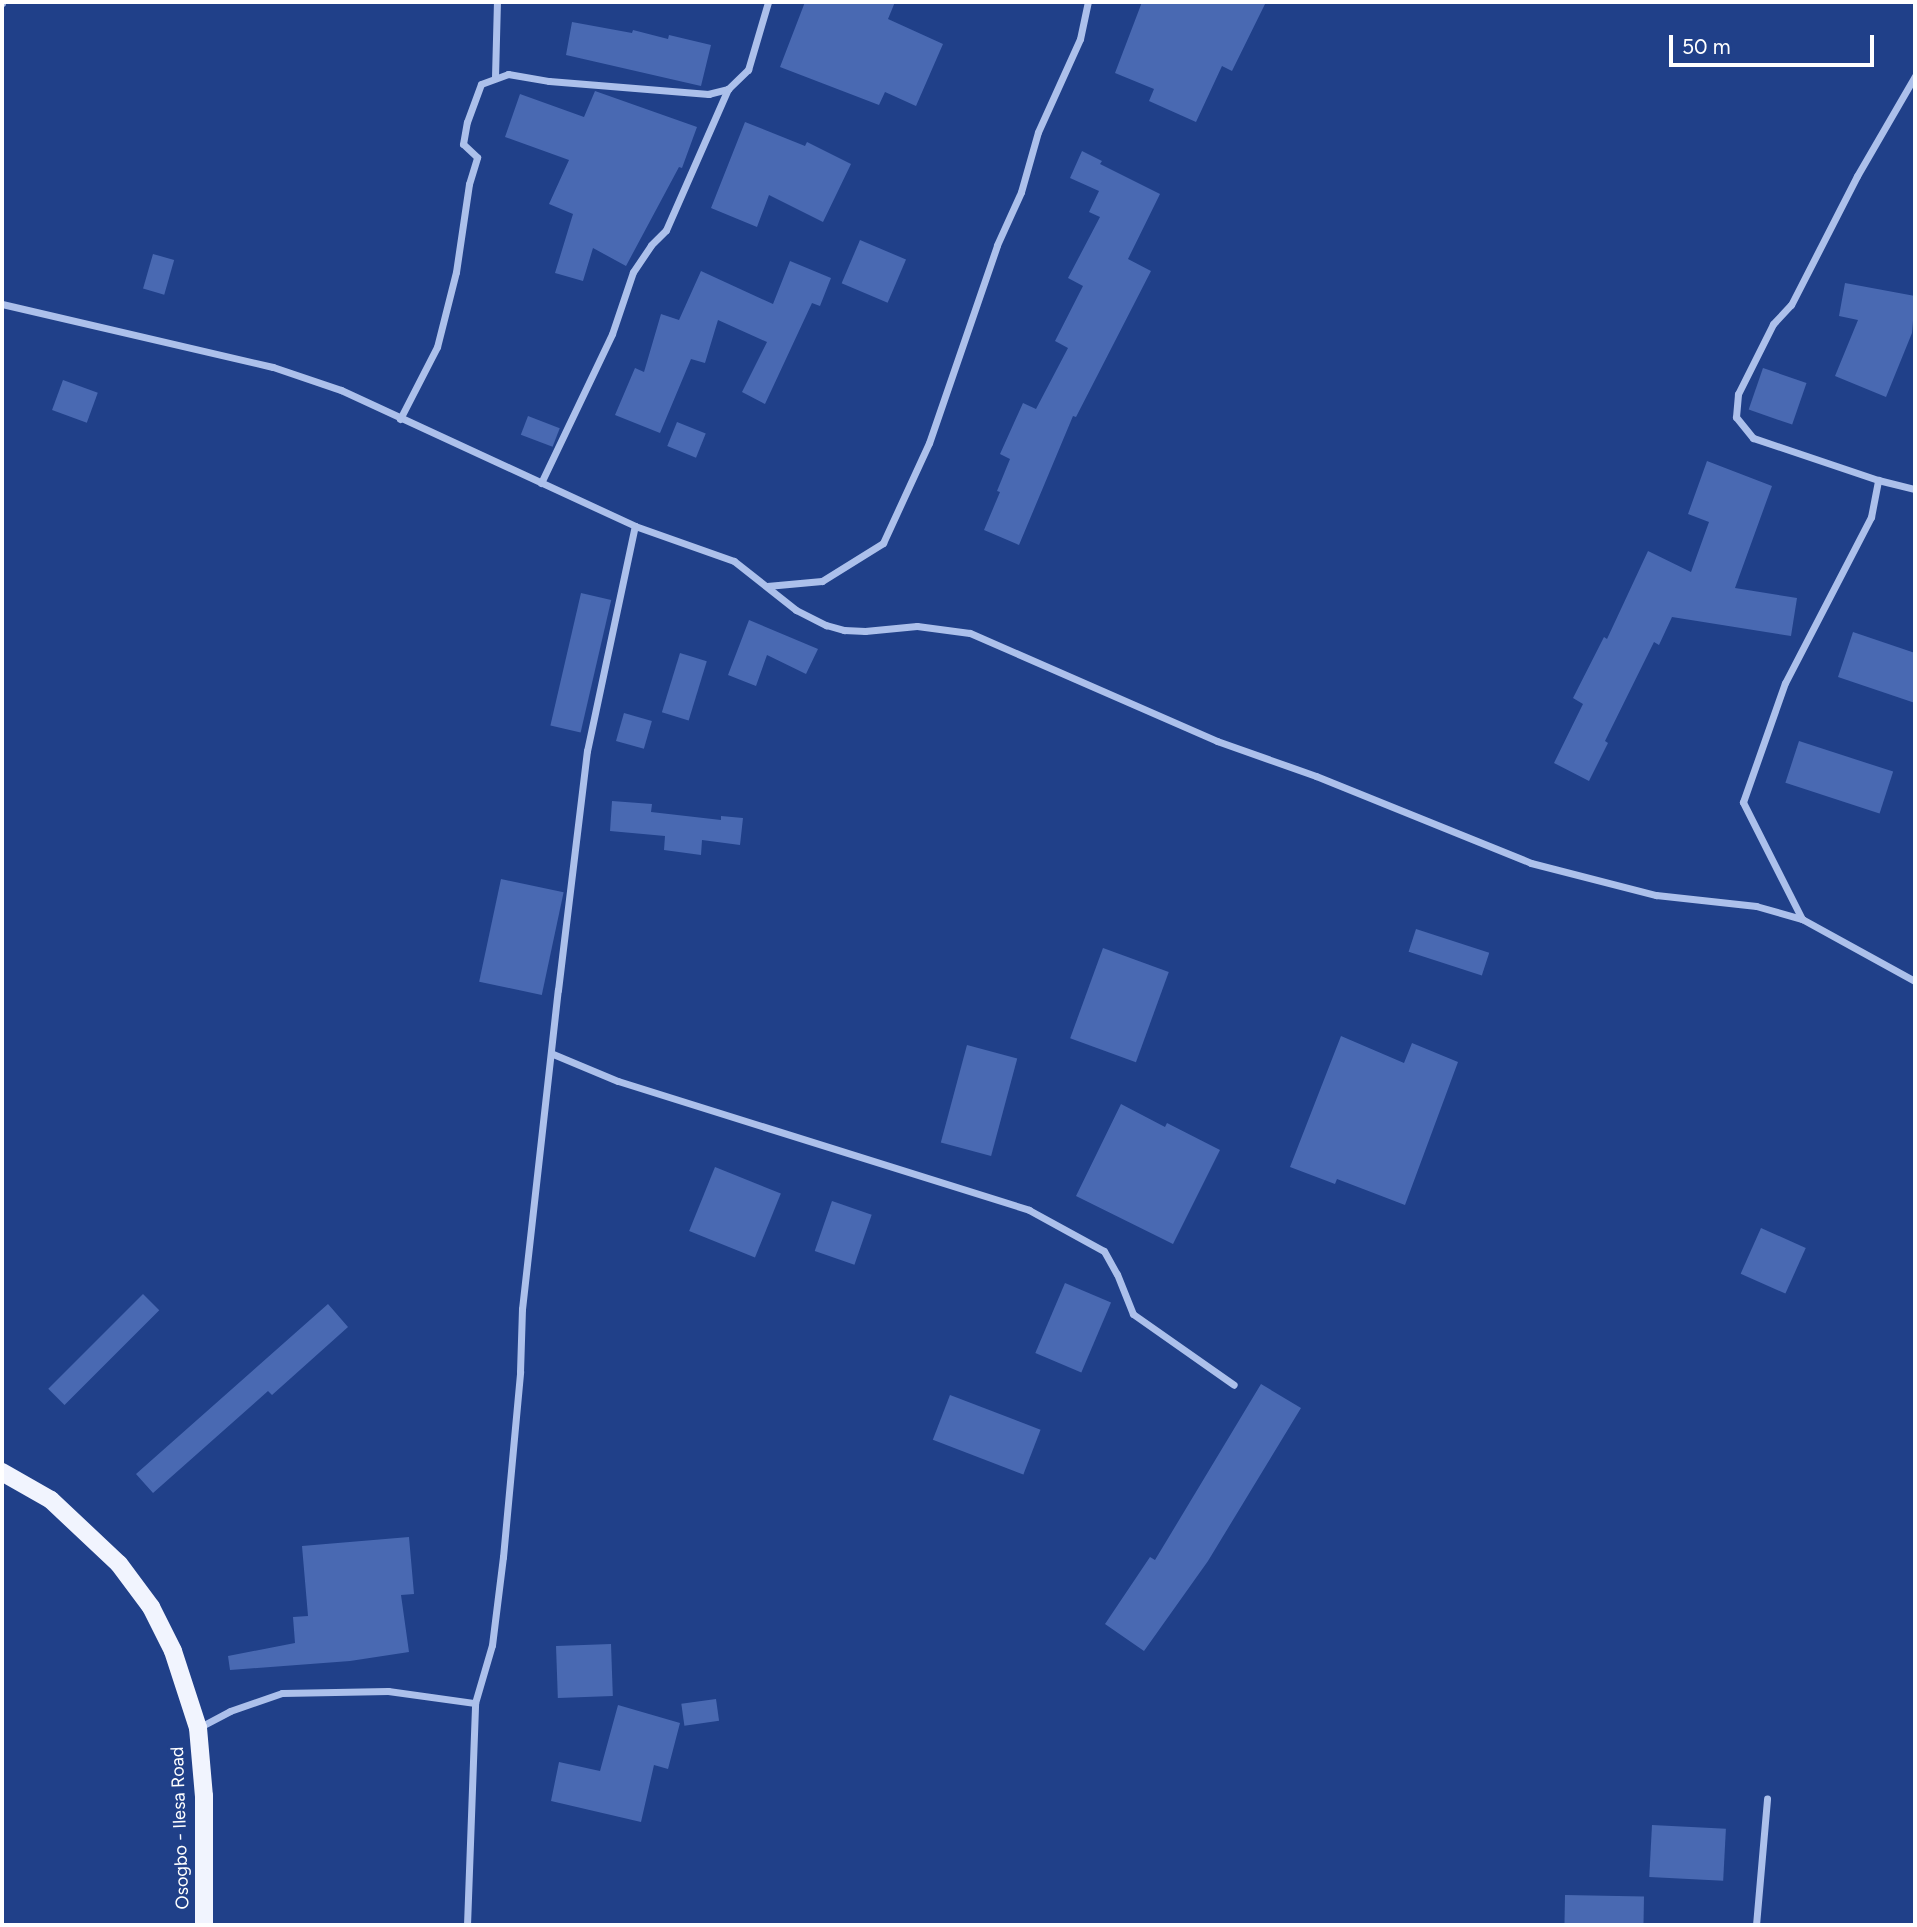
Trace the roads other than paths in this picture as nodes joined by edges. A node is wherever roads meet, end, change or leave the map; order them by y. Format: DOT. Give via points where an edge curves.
graph roads {
  1 [pos="496,2"];
  2 [pos="768,2"];
  3 [pos="1088,2"];
  4 [pos="1915,76"];
  5 [pos="495,77"];
  6 [pos="728,89"];
  7 [pos="2,304"];
  8 [pos="400,419"];
  9 [pos="1878,480"];
  10 [pos="541,483"];
  11 [pos="1915,489"];
  12 [pos="635,526"];
  13 [pos="766,586"];
  14 [pos="1802,919"];
  15 [pos="1915,981"];
  16 [pos="553,1054"];
  17 [pos="1234,1385"];
  18 [pos="2,1472"];
  19 [pos="475,1703"];
  20 [pos="198,1728"];
  21 [pos="1767,1798"];
  22 [pos="204,1925"];
  23 [pos="467,1925"];
  24 [pos="1756,1925"];
  1 -- 5 [label="street"];
  2 -- 6 [label="street" via="748,70"];
  3 -- 13 [label="street" via="1080,39 1038,132 1021,192 997,245 929,443 883,542 822,581"];
  4 -- 9 [label="street" via="1738,394 1736,417 1752,438"];
  5 -- 6 [label="street" via="508,74 708,94"];
  5 -- 8 [label="street" via="481,84 467,122 463,144 477,157 437,347"];
  6 -- 10 [label="street" via="666,229 633,272 612,334"];
  7 -- 8 [label="street" via="273,367 341,390"];
  8 -- 10 [label="street"];
  9 -- 11 [label="street"];
  9 -- 14 [label="street" via="1871,517 1785,683 1743,802"];
  10 -- 12 [label="street"];
  12 -- 13 [label="street" via="734,561"];
  12 -- 16 [label="street" via="587,751"];
  13 -- 14 [label="street" via="796,610 844,630 918,626 970,634 1217,741 1531,863 1656,895 1756,906"];
  14 -- 15 [label="street"];
  16 -- 17 [label="street" via="618,1081 1029,1210 1104,1251 1133,1314"];
  16 -- 19 [label="street" via="522,1309 503,1557 492,1645"];
  18 -- 20 [label="main road, Osogbo - Ilesa Road" via="51,1500 119,1564 151,1607 173,1651"];
  19 -- 20 [label="street" via="388,1691 282,1693"];
  19 -- 23 [label="street"];
  20 -- 22 [label="main road, Osogbo - Ilesa Road" via="204,1797"];
  21 -- 24 [label="street"];
}
